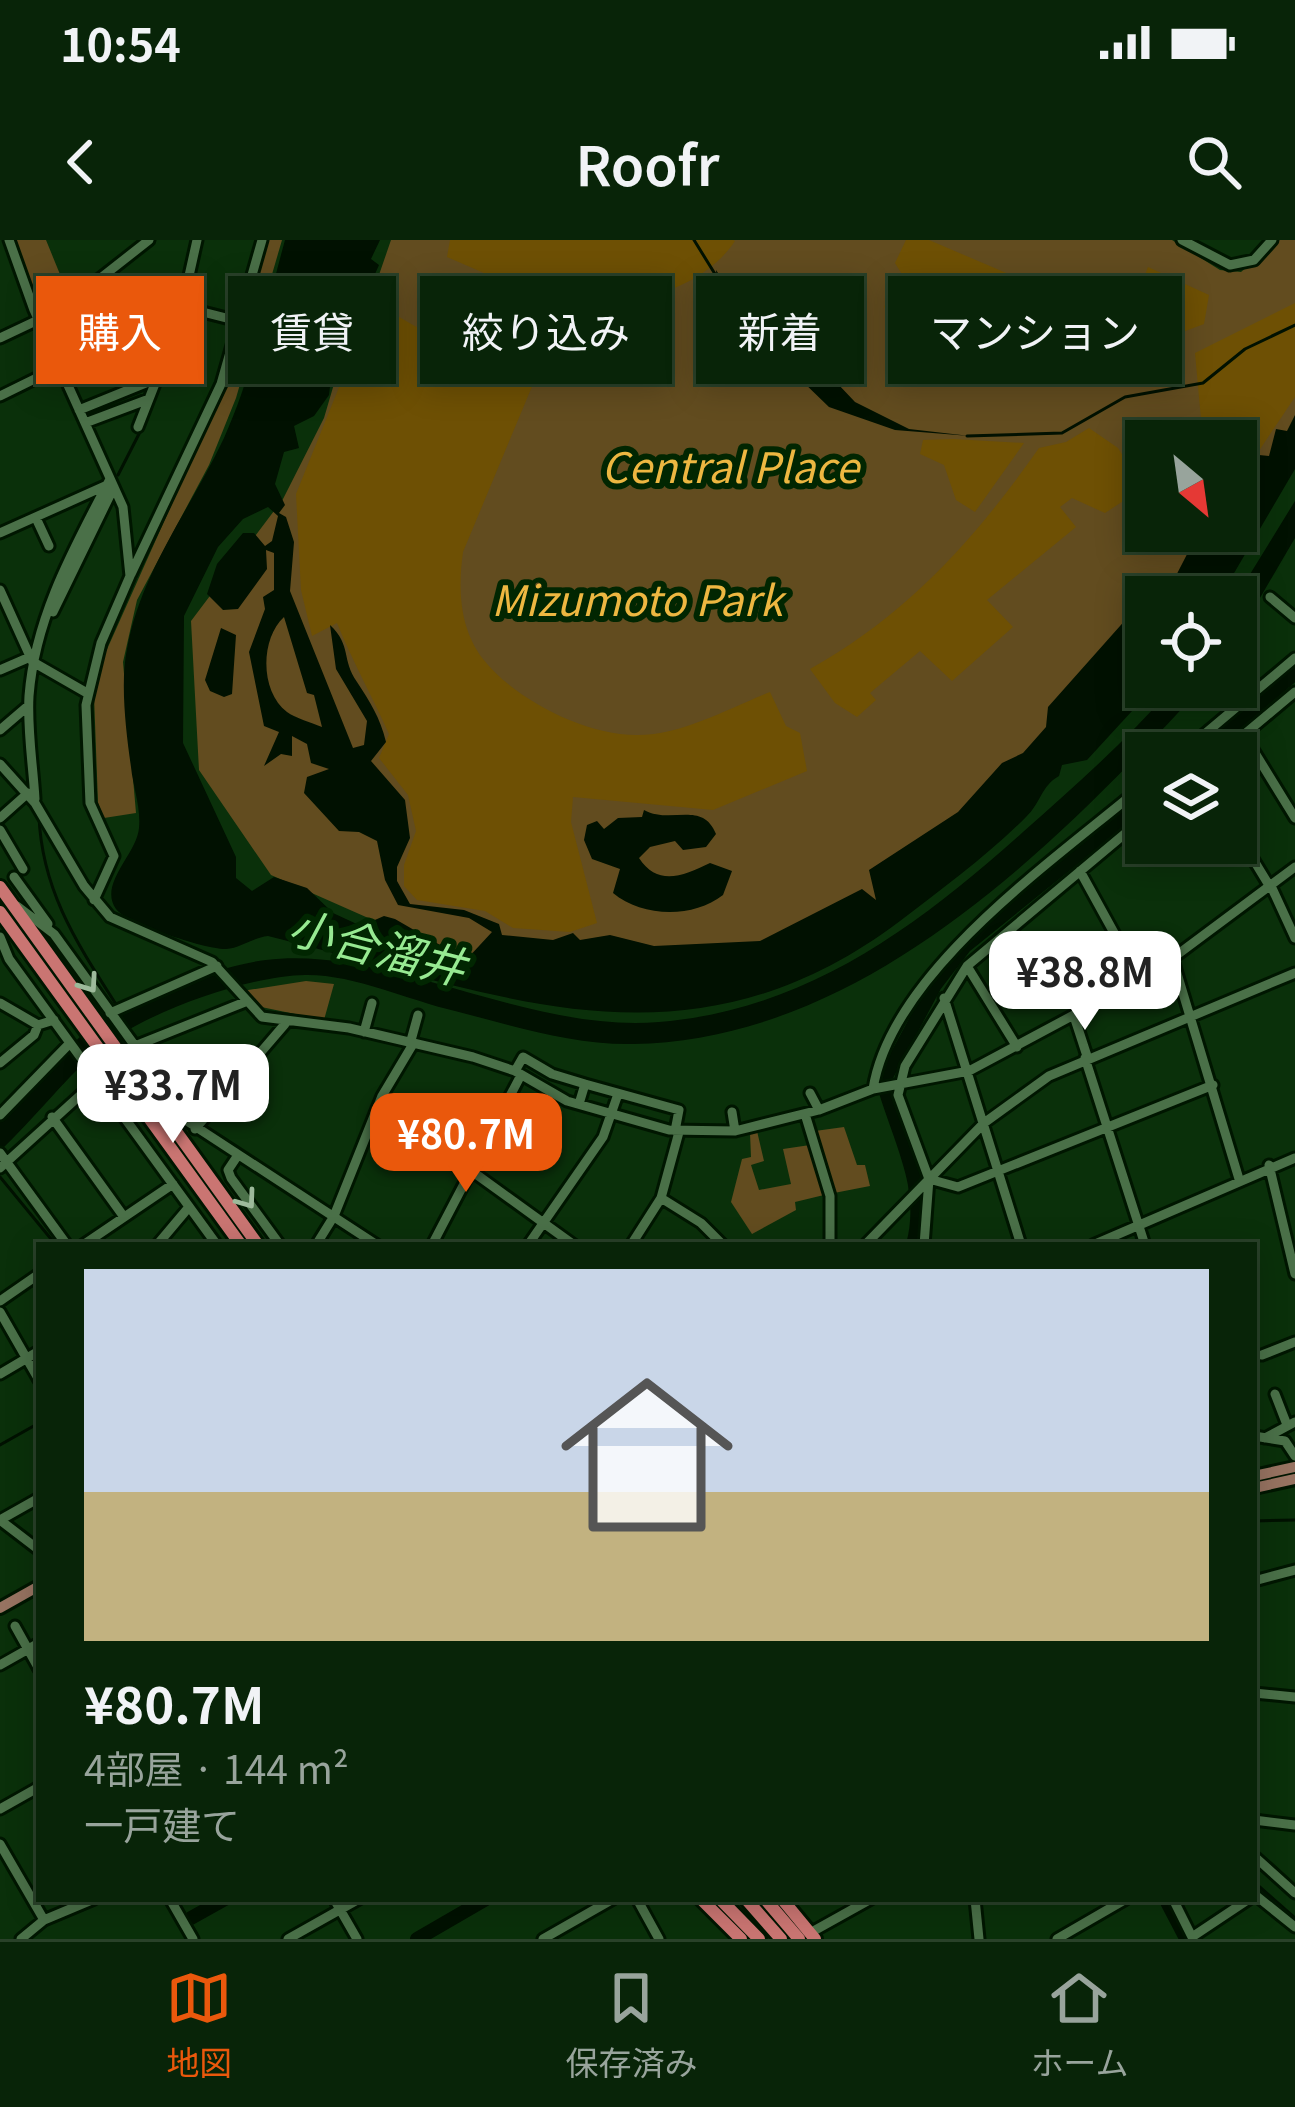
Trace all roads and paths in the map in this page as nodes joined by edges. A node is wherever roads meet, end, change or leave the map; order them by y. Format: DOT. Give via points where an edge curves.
graph roads {
  1 [pos="9,240"];
  2 [pos="149,240"];
  3 [pos="197,240"];
  4 [pos="262,240"];
  5 [pos="1182,240"];
  6 [pos="1272,240"];
  7 [pos="103,276"];
  8 [pos="190,276"];
  9 [pos="253,276"];
  10 [pos="36,315"];
  11 [pos="0,338"];
  12 [pos="228,363"];
  13 [pos="36,376"];
  14 [pos="67,384"];
  15 [pos="141,384"];
  16 [pos="155,384"];
  17 [pos="0,396"];
  18 [pos="149,400"];
  19 [pos="79,410"];
  20 [pos="85,423"];
  21 [pos="138,427"];
  22 [pos="111,484"];
  23 [pos="36,518"];
  24 [pos="0,533"];
  25 [pos="49,546"];
  26 [pos="130,577"];
  27 [pos="0,590"];
  28 [pos="1270,597"];
  29 [pos="53,612"];
  30 [pos="1295,618"];
  31 [pos="1295,658"];
  32 [pos="32,661"];
  33 [pos="0,670"];
  34 [pos="1295,692"];
  35 [pos="86,693"];
  36 [pos="29,705"];
  37 [pos="0,730"];
  38 [pos="1207,732"];
  39 [pos="1246,732"];
  40 [pos="1257,755"];
  41 [pos="0,764"];
  42 [pos="31,798"];
  43 [pos="1125,801"];
  44 [pos="0,818"];
  45 [pos="1295,818"];
  46 [pos="0,830"];
  47 [pos="1125,834"];
  48 [pos="1256,864"];
  49 [pos="1295,867"];
  50 [pos="1080,871"];
  51 [pos="1270,886"];
  52 [pos="94,900"];
  53 [pos="2,902"];
  54 [pos="54,934"];
  55 [pos="1295,938"];
  56 [pos="1,944"];
  57 [pos="1173,960"];
  58 [pos="967,965"];
  59 [pos="218,968"];
  60 [pos="1295,973"];
  61 [pos="1141,980"];
  62 [pos="944,998"];
  63 [pos="242,999"];
  64 [pos="0,1003"];
  65 [pos="372,1003"];
  66 [pos="110,1012"];
  67 [pos="418,1015"];
  68 [pos="1074,1016"];
  69 [pos="1191,1016"];
  70 [pos="54,1020"];
  71 [pos="38,1024"];
  72 [pos="286,1024"];
  73 [pos="364,1032"];
  74 [pos="70,1043"];
  75 [pos="411,1044"];
  76 [pos="135,1046"];
  77 [pos="1017,1047"];
  78 [pos="1086,1057"];
  79 [pos="0,1063"];
  80 [pos="969,1071"];
  81 [pos="518,1073"];
  82 [pos="134,1075"];
  83 [pos="552,1075"];
  84 [pos="95,1077"];
  85 [pos="585,1084"];
  86 [pos="1213,1085"];
  87 [pos="895,1086"];
  88 [pos="143,1088"];
  89 [pos="544,1089"];
  90 [pos="876,1089"];
  91 [pos="810,1093"];
  92 [pos="618,1094"];
  93 [pos="648,1102"];
  94 [pos="579,1104"];
  95 [pos="819,1111"];
  96 [pos="732,1112"];
  97 [pos="612,1113"];
  98 [pos="376,1114"];
  99 [pos="805,1114"];
  100 [pos="0,1115"];
  101 [pos="52,1118"];
  102 [pos="642,1122"];
  103 [pos="984,1123"];
  104 [pos="1109,1126"];
  105 [pos="195,1129"];
  106 [pos="735,1130"];
  107 [pos="677,1131"];
  108 [pos="238,1155"];
  109 [pos="1295,1157"];
  110 [pos="2,1162"];
  111 [pos="1269,1166"];
  112 [pos="473,1172"];
  113 [pos="996,1172"];
  114 [pos="929,1179"];
  115 [pos="1239,1179"];
  116 [pos="173,1184"];
  117 [pos="661,1198"];
  118 [pos="189,1207"];
  119 [pos="334,1216"];
  120 [pos="124,1217"];
  121 [pos="544,1223"];
  122 [pos="1137,1225"];
  123 [pos="65,1242"];
  124 [pos="87,1242"];
  125 [pos="160,1242"];
  126 [pos="215,1242"];
  127 [pos="237,1242"];
  128 [pos="237,1242"];
  129 [pos="253,1242"];
  130 [pos="253,1242"];
  131 [pos="278,1242"];
  132 [pos="318,1242"];
  133 [pos="373,1242"];
  134 [pos="434,1242"];
  135 [pos="530,1242"];
  136 [pos="570,1242"];
  137 [pos="634,1242"];
  138 [pos="720,1242"];
  139 [pos="830,1242"];
  140 [pos="868,1242"];
  141 [pos="924,1242"];
  142 [pos="1020,1242"];
  143 [pos="1100,1242"];
  144 [pos="1144,1242"];
  145 [pos="1295,1274"];
  146 [pos="36,1276"];
  147 [pos="0,1301"];
  148 [pos="0,1312"];
  149 [pos="1295,1342"];
  150 [pos="36,1353"];
  151 [pos="1262,1355"];
  152 [pos="27,1358"];
  153 [pos="0,1374"];
  154 [pos="36,1374"];
  155 [pos="1275,1394"];
  156 [pos="1291,1423"];
  157 [pos="1260,1437"];
  158 [pos="1294,1449"];
  159 [pos="1295,1467"];
  160 [pos="1257,1474"];
  161 [pos="1295,1479"];
  162 [pos="1257,1487"];
  163 [pos="36,1500"];
  164 [pos="0,1520"];
  165 [pos="36,1548"];
  166 [pos="1295,1570"];
  167 [pos="1257,1580"];
  168 [pos="36,1588"];
  169 [pos="0,1608"];
  170 [pos="15,1626"];
  171 [pos="36,1645"];
  172 [pos="28,1649"];
  173 [pos="36,1664"];
  174 [pos="0,1665"];
  175 [pos="1257,1693"];
  176 [pos="1295,1697"];
  177 [pos="36,1789"];
  178 [pos="0,1810"];
  179 [pos="1257,1820"];
  180 [pos="1295,1825"];
  181 [pos="0,1844"];
  182 [pos="1257,1859"];
  183 [pos="1295,1893"];
  184 [pos="1257,1899"];
  185 [pos="87,1902"];
  186 [pos="172,1902"];
  187 [pos="608,1902"];
  188 [pos="639,1902"];
  189 [pos="704,1902"];
  190 [pos="724,1902"];
  191 [pos="725,1902"];
  192 [pos="736,1902"];
  193 [pos="736,1902"];
  194 [pos="758,1902"];
  195 [pos="760,1902"];
  196 [pos="784,1902"];
  197 [pos="857,1902"];
  198 [pos="975,1902"];
  199 [pos="1121,1902"];
  200 [pos="1174,1902"];
  201 [pos="1244,1902"];
  202 [pos="337,1904"];
  203 [pos="743,1914"];
  204 [pos="44,1920"];
  205 [pos="1295,1927"];
  206 [pos="808,1937"];
  207 [pos="1192,1938"];
  208 [pos="21,1939"];
  209 [pos="193,1939"];
  210 [pos="288,1939"];
  211 [pos="357,1939"];
  212 [pos="543,1939"];
  213 [pos="659,1939"];
  214 [pos="741,1939"];
  215 [pos="765,1939"];
  216 [pos="785,1939"];
  217 [pos="979,1939"];
  218 [pos="1057,1939"];
  1 -- 10 [label="street"];
  2 -- 7 [label="street"];
  3 -- 8 [label="street"];
  4 -- 9 [label="street"];
  5 -- 6 [label="street" via="1230,265 1254,260"];
  10 -- 11 [label="street"];
  12 -- 26 [label="street"];
  13 -- 17 [label="street"];
  14 -- 19 [label="street"];
  15 -- 19 [label="street"];
  16 -- 18 [label="street"];
  18 -- 20 [label="street"];
  18 -- 21 [label="street"];
  19 -- 20 [label="street"];
  20 -- 22 [label="street"];
  22 -- 23 [label="street"];
  22 -- 26 [label="street" via="123,507"];
  22 -- 29 [label="street"];
  22 -- 32 [label="street" via="54,592"];
  23 -- 24 [label="street"];
  23 -- 25 [label="street"];
  26 -- 35 [label="street"];
  27 -- 32 [label="street"];
  28 -- 30 [label="street"];
  31 -- 38 [label="street"];
  32 -- 33 [label="street"];
  32 -- 35 [label="street"];
  32 -- 36 [label="street"];
  34 -- 39 [label="street"];
  35 -- 52 [label="street" via="90,802 114,856"];
  36 -- 37 [label="street"];
  36 -- 42 [label="street"];
  40 -- 45 [label="street"];
  41 -- 42 [label="street"];
  42 -- 44 [label="street"];
  42 -- 52 [label="street"];
  43 -- 90 [label="street" via="936,964 879,1066"];
  46 -- 54 [label="street"];
  47 -- 50 [label="street"];
  48 -- 51 [label="street"];
  49 -- 51 [label="street"];
  50 -- 58 [label="street"];
  50 -- 61 [label="street"];
  51 -- 55 [label="street"];
  51 -- 57 [label="street"];
  52 -- 59 [label="street" via="119,924"];
  53 -- 54 [label="street"];
  53 -- 82 [label="highway"];
  53 -- 127 [label="highway" via="83,1033"];
  53 -- 128 [label="highway"];
  53 -- 129 [label="highway"];
  54 -- 66 [label="street, one-way"];
  56 -- 70 [label="street"];
  57 -- 61 [label="street"];
  57 -- 69 [label="street"];
  58 -- 62 [label="street"];
  58 -- 77 [label="street"];
  59 -- 63 [label="street"];
  59 -- 66 [label="street"];
  60 -- 69 [label="street"];
  61 -- 68 [label="street"];
  62 -- 80 [label="street"];
  62 -- 87 [label="street"];
  63 -- 72 [label="street"];
  63 -- 76 [label="street"];
  64 -- 71 [label="street"];
  65 -- 73 [label="street"];
  66 -- 76 [label="street"];
  67 -- 75 [label="street"];
  68 -- 77 [label="street"];
  68 -- 78 [label="street"];
  69 -- 78 [label="street"];
  69 -- 86 [label="street"];
  70 -- 71 [label="street"];
  70 -- 74 [label="street"];
  71 -- 79 [label="street"];
  72 -- 73 [label="street"];
  72 -- 105 [label="street"];
  73 -- 75 [label="street"];
  74 -- 84 [label="street"];
  74 -- 100 [label="street"];
  75 -- 81 [label="street"];
  75 -- 98 [label="street"];
  76 -- 82 [label="street"];
  77 -- 80 [label="street"];
  78 -- 103 [label="street"];
  78 -- 104 [label="street"];
  80 -- 87 [label="street"];
  80 -- 103 [label="street"];
  81 -- 83 [label="street" via="523,1057"];
  81 -- 89 [label="street"];
  81 -- 112 [label="street"];
  82 -- 88 [label="highway"];
  83 -- 85 [label="street"];
  83 -- 89 [label="street"];
  84 -- 101 [label="street"];
  84 -- 116 [label="street"];
  85 -- 92 [label="street"];
  85 -- 94 [label="street"];
  86 -- 104 [label="street"];
  86 -- 115 [label="street"];
  87 -- 90 [label="street"];
  87 -- 114 [label="street"];
  88 -- 105 [label="street"];
  88 -- 130 [label="highway"];
  89 -- 94 [label="street"];
  90 -- 95 [label="street"];
  91 -- 95 [label="street"];
  92 -- 93 [label="street"];
  92 -- 97 [label="street"];
  93 -- 102 [label="street"];
  93 -- 107 [label="street" via="679,1110"];
  94 -- 97 [label="street"];
  95 -- 99 [label="street"];
  96 -- 106 [label="street"];
  97 -- 102 [label="street"];
  97 -- 121 [label="street"];
  98 -- 112 [label="street"];
  98 -- 119 [label="street"];
  99 -- 106 [label="street"];
  99 -- 139 [label="street" via="830,1196"];
  101 -- 110 [label="street"];
  101 -- 120 [label="street"];
  102 -- 107 [label="street"];
  103 -- 113 [label="street"];
  103 -- 114 [label="street"];
  104 -- 113 [label="street"];
  104 -- 122 [label="street"];
  105 -- 108 [label="street"];
  106 -- 107 [label="street"];
  107 -- 117 [label="street"];
  108 -- 119 [label="street"];
  108 -- 131 [label="street, one-way" via="231,1178"];
  109 -- 111 [label="street"];
  110 -- 123 [label="street"];
  111 -- 115 [label="street"];
  111 -- 145 [label="street"];
  112 -- 121 [label="street"];
  112 -- 134 [label="street"];
  113 -- 114 [label="street" via="958,1187"];
  113 -- 142 [label="street"];
  114 -- 140 [label="street"];
  114 -- 141 [label="street"];
  115 -- 122 [label="street"];
  116 -- 118 [label="street"];
  116 -- 120 [label="street"];
  117 -- 137 [label="street"];
  117 -- 138 [label="street"];
  118 -- 125 [label="street"];
  118 -- 126 [label="street"];
  119 -- 132 [label="street"];
  119 -- 133 [label="street"];
  120 -- 124 [label="street"];
  121 -- 135 [label="street"];
  121 -- 136 [label="street"];
  122 -- 143 [label="street"];
  122 -- 144 [label="street"];
  146 -- 147 [label="street"];
  148 -- 152 [label="street"];
  149 -- 151 [label="street"];
  150 -- 152 [label="street"];
  152 -- 153 [label="street"];
  152 -- 154 [label="street"];
  155 -- 156 [label="street"];
  156 -- 157 [label="street"];
  157 -- 158 [label="street"];
  159 -- 160 [label="main road"];
  161 -- 162 [label="main road"];
  163 -- 164 [label="street"];
  164 -- 165 [label="street"];
  166 -- 167 [label="street"];
  168 -- 169 [label="main road"];
  170 -- 172 [label="street"];
  171 -- 172 [label="street"];
  172 -- 173 [label="street"];
  172 -- 174 [label="street"];
  175 -- 176 [label="street"];
  177 -- 178 [label="street"];
  179 -- 180 [label="street"];
  181 -- 204 [label="street"];
  182 -- 183 [label="street"];
  184 -- 205 [label="street"];
  185 -- 204 [label="street"];
  186 -- 209 [label="street"];
  187 -- 212 [label="street"];
  188 -- 213 [label="street"];
  189 -- 214 [label="highway"];
  190 -- 215 [label="highway"];
  191 -- 203 [label="highway"];
  192 -- 203 [label="highway"];
  193 -- 215 [label="highway"];
  194 -- 216 [label="highway"];
  195 -- 206 [label="highway"];
  196 -- 206 [label="highway"];
  197 -- 206 [label="street"];
  198 -- 217 [label="street"];
  199 -- 218 [label="street"];
  200 -- 207 [label="street"];
  201 -- 207 [label="street"];
  202 -- 210 [label="street"];
  202 -- 211 [label="street"];
  203 -- 215 [label="highway"];
  204 -- 208 [label="street"];
}
